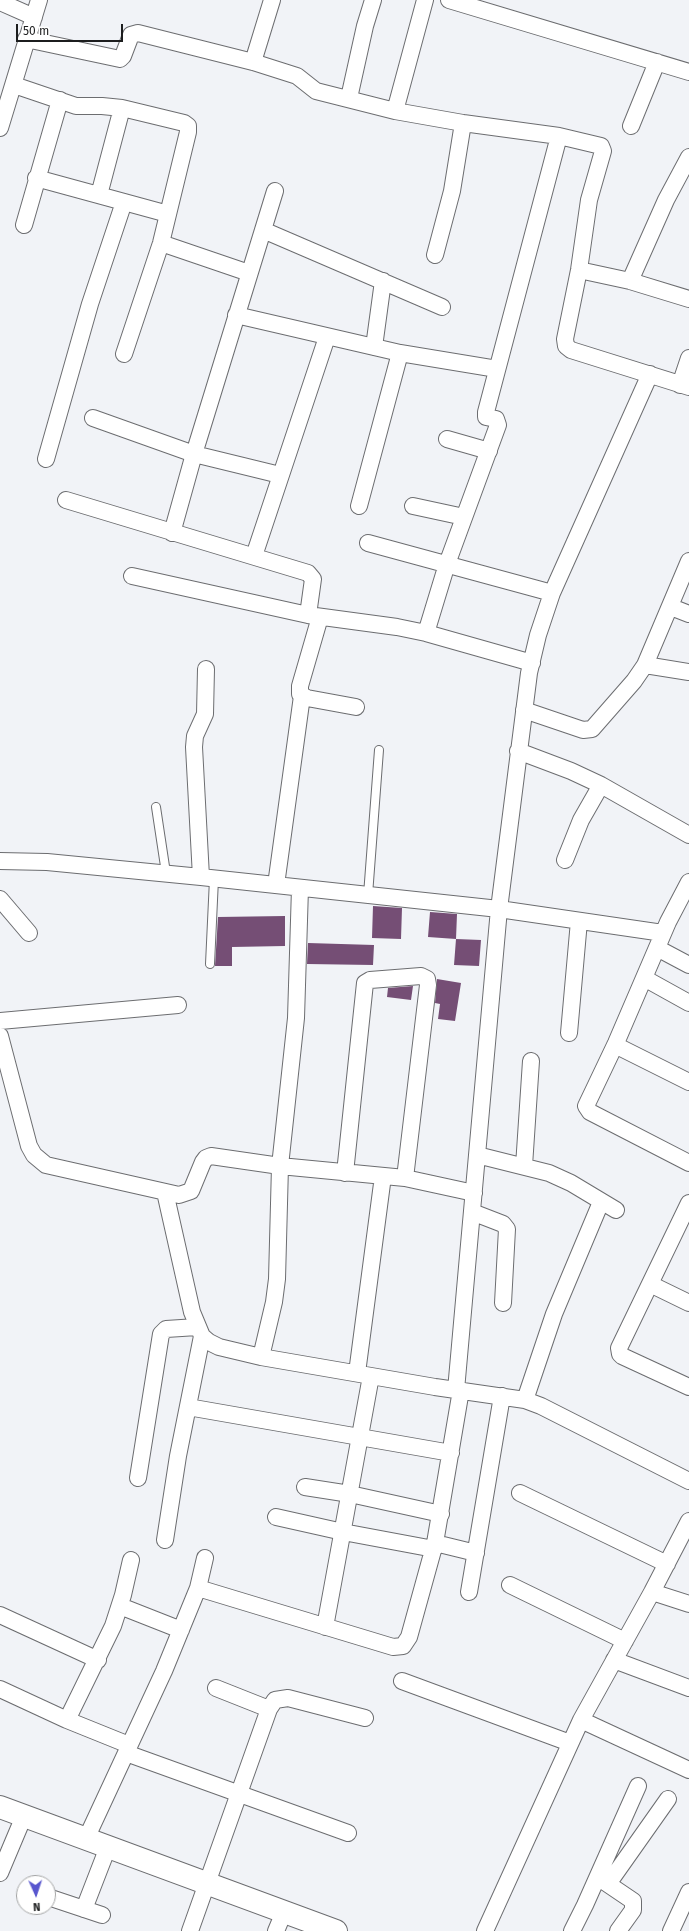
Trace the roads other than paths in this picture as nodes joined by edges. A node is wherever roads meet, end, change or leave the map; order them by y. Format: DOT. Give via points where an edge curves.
graph roads {
  1 [pos="39,0"];
  2 [pos="272,0"];
  3 [pos="373,0"];
  4 [pos="425,0"];
  5 [pos="449,0"];
  6 [pos="0,2"];
  7 [pos="34,17"];
  8 [pos="26,39"];
  9 [pos="253,62"];
  10 [pos="657,62"];
  11 [pos="689,72"];
  12 [pos="14,85"];
  13 [pos="349,98"];
  14 [pos="60,100"];
  15 [pos="122,108"];
  16 [pos="395,111"];
  17 [pos="463,123"];
  18 [pos="631,126"];
  19 [pos="0,128"];
  20 [pos="560,136"];
  21 [pos="689,157"];
  22 [pos="36,178"];
  23 [pos="275,191"];
  24 [pos="99,195"];
  25 [pos="124,202"];
  26 [pos="168,214"];
  27 [pos="24,225"];
  28 [pos="263,230"];
  29 [pos="161,243"];
  30 [pos="435,255"];
  31 [pos="579,270"];
  32 [pos="249,273"];
  33 [pos="383,281"];
  34 [pos="630,281"];
  35 [pos="689,299"];
  36 [pos="442,307"];
  37 [pos="236,315"];
  38 [pos="326,337"];
  39 [pos="374,347"];
  40 [pos="400,353"];
  41 [pos="124,354"];
  42 [pos="689,358"];
  43 [pos="497,369"];
  44 [pos="650,374"];
  45 [pos="685,386"];
  46 [pos="93,418"];
  47 [pos="447,439"];
  48 [pos="489,451"];
  49 [pos="194,454"];
  50 [pos="46,459"];
  51 [pos="280,475"];
  52 [pos="66,500"];
  53 [pos="359,506"];
  54 [pos="413,506"];
  55 [pos="464,517"];
  56 [pos="172,533"];
  57 [pos="368,543"];
  58 [pos="254,556"];
  59 [pos="689,561"];
  60 [pos="447,564"];
  61 [pos="132,576"];
  62 [pos="552,593"];
  63 [pos="671,607"];
  64 [pos="689,614"];
  65 [pos="314,616"];
  66 [pos="426,633"];
  67 [pos="532,663"];
  68 [pos="645,665"];
  69 [pos="206,668"];
  70 [pos="689,672"];
  71 [pos="302,696"];
  72 [pos="356,707"];
  73 [pos="524,710"];
  74 [pos="379,750"];
  75 [pos="518,752"];
  76 [pos="601,785"];
  77 [pos="156,807"];
  78 [pos="689,835"];
  79 [pos="565,860"];
  80 [pos="0,861"];
  81 [pos="166,873"];
  82 [pos="208,878"];
  83 [pos="689,883"];
  84 [pos="276,885"];
  85 [pos="300,888"];
  86 [pos="368,895"];
  87 [pos="0,899"];
  88 [pos="498,909"];
  89 [pos="579,921"];
  90 [pos="29,933"];
  91 [pos="660,940"];
  92 [pos="210,964"];
  93 [pos="689,965"];
  94 [pos="644,978"];
  95 [pos="689,1003"];
  96 [pos="178,1006"];
  97 [pos="0,1021"];
  98 [pos="569,1033"];
  99 [pos="0,1036"];
  100 [pos="614,1045"];
  101 [pos="530,1060"];
  102 [pos="3,1064"];
  103 [pos="689,1082"];
  104 [pos="477,1155"];
  105 [pos="689,1163"];
  106 [pos="280,1166"];
  107 [pos="524,1166"];
  108 [pos="345,1173"];
  109 [pos="382,1176"];
  110 [pos="405,1178"];
  111 [pos="165,1192"];
  112 [pos="474,1193"];
  113 [pos="601,1202"];
  114 [pos="689,1202"];
  115 [pos="616,1210"];
  116 [pos="472,1212"];
  117 [pos="650,1284"];
  118 [pos="503,1303"];
  119 [pos="689,1303"];
  120 [pos="200,1332"];
  121 [pos="261,1357"];
  122 [pos="364,1375"];
  123 [pos="689,1387"];
  124 [pos="459,1390"];
  125 [pos="502,1396"];
  126 [pos="525,1400"];
  127 [pos="188,1407"];
  128 [pos="361,1438"];
  129 [pos="451,1453"];
  130 [pos="138,1478"];
  131 [pos="689,1481"];
  132 [pos="305,1487"];
  133 [pos="520,1493"];
  134 [pos="350,1494"];
  135 [pos="441,1514"];
  136 [pos="276,1517"];
  137 [pos="689,1520"];
  138 [pos="343,1532"];
  139 [pos="165,1540"];
  140 [pos="434,1546"];
  141 [pos="476,1553"];
  142 [pos="205,1558"];
  143 [pos="131,1560"];
  144 [pos="667,1564"];
  145 [pos="510,1585"];
  146 [pos="198,1588"];
  147 [pos="469,1592"];
  148 [pos="652,1592"];
  149 [pos="689,1604"];
  150 [pos="120,1606"];
  151 [pos="0,1616"];
  152 [pos="325,1627"];
  153 [pos="181,1630"];
  154 [pos="625,1640"];
  155 [pos="98,1660"];
  156 [pos="614,1660"];
  157 [pos="402,1680"];
  158 [pos="216,1688"];
  159 [pos="689,1688"];
  160 [pos="0,1689"];
  161 [pos="270,1708"];
  162 [pos="365,1718"];
  163 [pos="67,1720"];
  164 [pos="581,1720"];
  165 [pos="570,1743"];
  166 [pos="128,1749"];
  167 [pos="689,1770"];
  168 [pos="638,1786"];
  169 [pos="240,1794"];
  170 [pos="668,1799"];
  171 [pos="0,1808"];
  172 [pos="24,1816"];
  173 [pos="348,1833"];
  174 [pos="86,1839"];
  175 [pos="108,1847"];
  176 [pos="0,1873"];
  177 [pos="603,1880"];
  178 [pos="208,1884"];
  179 [pos="689,1892"];
  180 [pos="56,1900"];
  181 [pos="84,1909"];
  182 [pos="102,1914"];
  183 [pos="280,1921"];
  184 [pos="190,1931"];
  185 [pos="336,1931"];
  186 [pos="485,1931"];
  187 [pos="572,1931"];
  188 [pos="618,1931"];
  189 [pos="670,1931"];
  1 -- 7 [label="street"];
  2 -- 9 [label="street"];
  3 -- 13 [label="street"];
  4 -- 16 [label="street"];
  5 -- 10 [label="street"];
  6 -- 7 [label="street"];
  7 -- 8 [label="street"];
  8 -- 9 [label="street" via="120,59 130,36 135,32"];
  8 -- 12 [label="street"];
  9 -- 13 [label="street" via="294,75 316,91"];
  10 -- 11 [label="street"];
  10 -- 18 [label="street"];
  12 -- 14 [label="street"];
  12 -- 19 [label="street"];
  13 -- 16 [label="street"];
  14 -- 15 [label="street" via="82,107"];
  14 -- 22 [label="street"];
  15 -- 24 [label="street"];
  15 -- 26 [label="street" via="188,126"];
  16 -- 17 [label="street"];
  17 -- 20 [label="street"];
  17 -- 30 [label="street" via="452,191"];
  20 -- 31 [label="street" via="599,145 603,151 589,200"];
  20 -- 43 [label="street"];
  21 -- 34 [label="street" via="666,200"];
  22 -- 24 [label="street"];
  22 -- 27 [label="street"];
  23 -- 28 [label="street"];
  24 -- 25 [label="street"];
  25 -- 26 [label="street"];
  25 -- 50 [label="street" via="90,304"];
  26 -- 29 [label="street"];
  28 -- 32 [label="street"];
  28 -- 33 [label="street"];
  29 -- 32 [label="street"];
  29 -- 41 [label="street"];
  31 -- 34 [label="street"];
  31 -- 44 [label="street" via="565,339 566,346 571,350"];
  32 -- 37 [label="street"];
  33 -- 36 [label="street"];
  33 -- 39 [label="street"];
  34 -- 35 [label="street"];
  37 -- 38 [label="street"];
  37 -- 49 [label="street"];
  38 -- 39 [label="street"];
  38 -- 51 [label="street"];
  39 -- 40 [label="street"];
  40 -- 43 [label="street"];
  40 -- 53 [label="street"];
  42 -- 45 [label="street"];
  43 -- 48 [label="street" via="486,416 498,423"];
  44 -- 45 [label="street"];
  44 -- 62 [label="street"];
  46 -- 49 [label="street"];
  47 -- 48 [label="street"];
  48 -- 55 [label="street"];
  49 -- 51 [label="street"];
  49 -- 56 [label="street"];
  51 -- 58 [label="street"];
  52 -- 56 [label="street"];
  54 -- 55 [label="street"];
  55 -- 60 [label="street"];
  56 -- 58 [label="street"];
  57 -- 60 [label="street"];
  58 -- 65 [label="street" via="311,575"];
  59 -- 63 [label="street"];
  60 -- 62 [label="street"];
  60 -- 66 [label="street"];
  61 -- 65 [label="street"];
  62 -- 67 [label="street"];
  63 -- 64 [label="street"];
  63 -- 68 [label="street"];
  65 -- 66 [label="street"];
  65 -- 71 [label="street" via="300,686"];
  66 -- 67 [label="street"];
  67 -- 73 [label="street"];
  68 -- 70 [label="street"];
  68 -- 73 [label="street" via="590,730"];
  69 -- 82 [label="street" via="205,714 194,747"];
  71 -- 72 [label="street"];
  71 -- 84 [label="street"];
  73 -- 75 [label="street"];
  74 -- 86 [label="lane"];
  75 -- 76 [label="street"];
  75 -- 88 [label="street"];
  76 -- 78 [label="street"];
  76 -- 79 [label="street" via="581,820"];
  77 -- 81 [label="lane"];
  80 -- 81 [label="street" via="47,862"];
  81 -- 82 [label="street"];
  82 -- 84 [label="street"];
  82 -- 92 [label="lane"];
  83 -- 91 [label="street"];
  84 -- 85 [label="street"];
  85 -- 86 [label="street"];
  85 -- 106 [label="street" via="296,1018"];
  86 -- 88 [label="street"];
  87 -- 90 [label="street"];
  88 -- 89 [label="street"];
  88 -- 104 [label="street"];
  89 -- 91 [label="street"];
  89 -- 98 [label="street"];
  91 -- 93 [label="street"];
  91 -- 94 [label="street"];
  94 -- 95 [label="street"];
  94 -- 100 [label="street"];
  96 -- 97 [label="street"];
  99 -- 102 [label="street"];
  100 -- 103 [label="street"];
  100 -- 105 [label="street" via="586,1108"];
  101 -- 107 [label="street"];
  102 -- 111 [label="street" via="29,1146 40,1161 56,1168"];
  104 -- 107 [label="street"];
  104 -- 112 [label="street"];
  106 -- 108 [label="street"];
  106 -- 111 [label="street" via="208,1156 192,1191 179,1195"];
  106 -- 121 [label="street" via="276,1293"];
  107 -- 113 [label="street" via="571,1183"];
  108 -- 109 [label="street"];
  108 -- 110 [label="street" via="365,983 370,980 421,976 427,979 428,985"];
  109 -- 110 [label="street"];
  109 -- 122 [label="street"];
  110 -- 112 [label="street"];
  111 -- 120 [label="street" via="192,1312"];
  112 -- 116 [label="street"];
  113 -- 115 [label="street"];
  113 -- 126 [label="street" via="554,1314"];
  114 -- 117 [label="street"];
  116 -- 118 [label="street" via="499,1222 507,1229"];
  116 -- 124 [label="street"];
  117 -- 119 [label="street"];
  117 -- 123 [label="street" via="620,1344 620,1354"];
  120 -- 121 [label="street" via="209,1342 219,1347"];
  120 -- 127 [label="street"];
  120 -- 130 [label="street" via="166,1329 161,1334"];
  121 -- 122 [label="street"];
  122 -- 124 [label="street"];
  122 -- 128 [label="street"];
  124 -- 125 [label="street"];
  124 -- 129 [label="street"];
  125 -- 126 [label="street"];
  125 -- 141 [label="street"];
  126 -- 131 [label="street" via="542,1406"];
  127 -- 128 [label="street"];
  127 -- 139 [label="street"];
  128 -- 129 [label="street"];
  128 -- 134 [label="street"];
  129 -- 135 [label="street"];
  132 -- 134 [label="street"];
  133 -- 144 [label="street"];
  134 -- 135 [label="street"];
  134 -- 138 [label="street"];
  135 -- 140 [label="street"];
  136 -- 138 [label="street"];
  137 -- 144 [label="street"];
  138 -- 140 [label="street"];
  138 -- 152 [label="street"];
  140 -- 141 [label="street"];
  140 -- 152 [label="street" via="409,1637 403,1646 393,1647"];
  141 -- 147 [label="street"];
  142 -- 146 [label="street"];
  143 -- 150 [label="street"];
  144 -- 148 [label="street"];
  145 -- 154 [label="street"];
  146 -- 152 [label="street"];
  146 -- 153 [label="street"];
  148 -- 149 [label="street"];
  148 -- 154 [label="street"];
  150 -- 153 [label="street"];
  150 -- 155 [label="street"];
  151 -- 155 [label="street"];
  153 -- 166 [label="street"];
  154 -- 156 [label="street"];
  155 -- 163 [label="street"];
  156 -- 159 [label="street"];
  156 -- 164 [label="street"];
  157 -- 165 [label="street"];
  158 -- 161 [label="street"];
  160 -- 163 [label="street"];
  161 -- 162 [label="street" via="278,1698 288,1698"];
  161 -- 169 [label="street"];
  163 -- 166 [label="street"];
  164 -- 165 [label="street"];
  164 -- 167 [label="street"];
  165 -- 186 [label="street"];
  166 -- 169 [label="street"];
  166 -- 174 [label="street"];
  168 -- 177 [label="street"];
  169 -- 173 [label="street"];
  169 -- 178 [label="street"];
  170 -- 177 [label="street"];
  171 -- 172 [label="street"];
  172 -- 174 [label="street"];
  172 -- 176 [label="street"];
  174 -- 175 [label="street"];
  175 -- 178 [label="street"];
  175 -- 181 [label="street"];
  177 -- 187 [label="street"];
  177 -- 188 [label="street" via="630,1898 634,1904 633,1910"];
  178 -- 183 [label="street"];
  178 -- 184 [label="street"];
  179 -- 189 [label="street"];
  180 -- 181 [label="street"];
  181 -- 182 [label="street"];
  183 -- 185 [label="street"];
}
